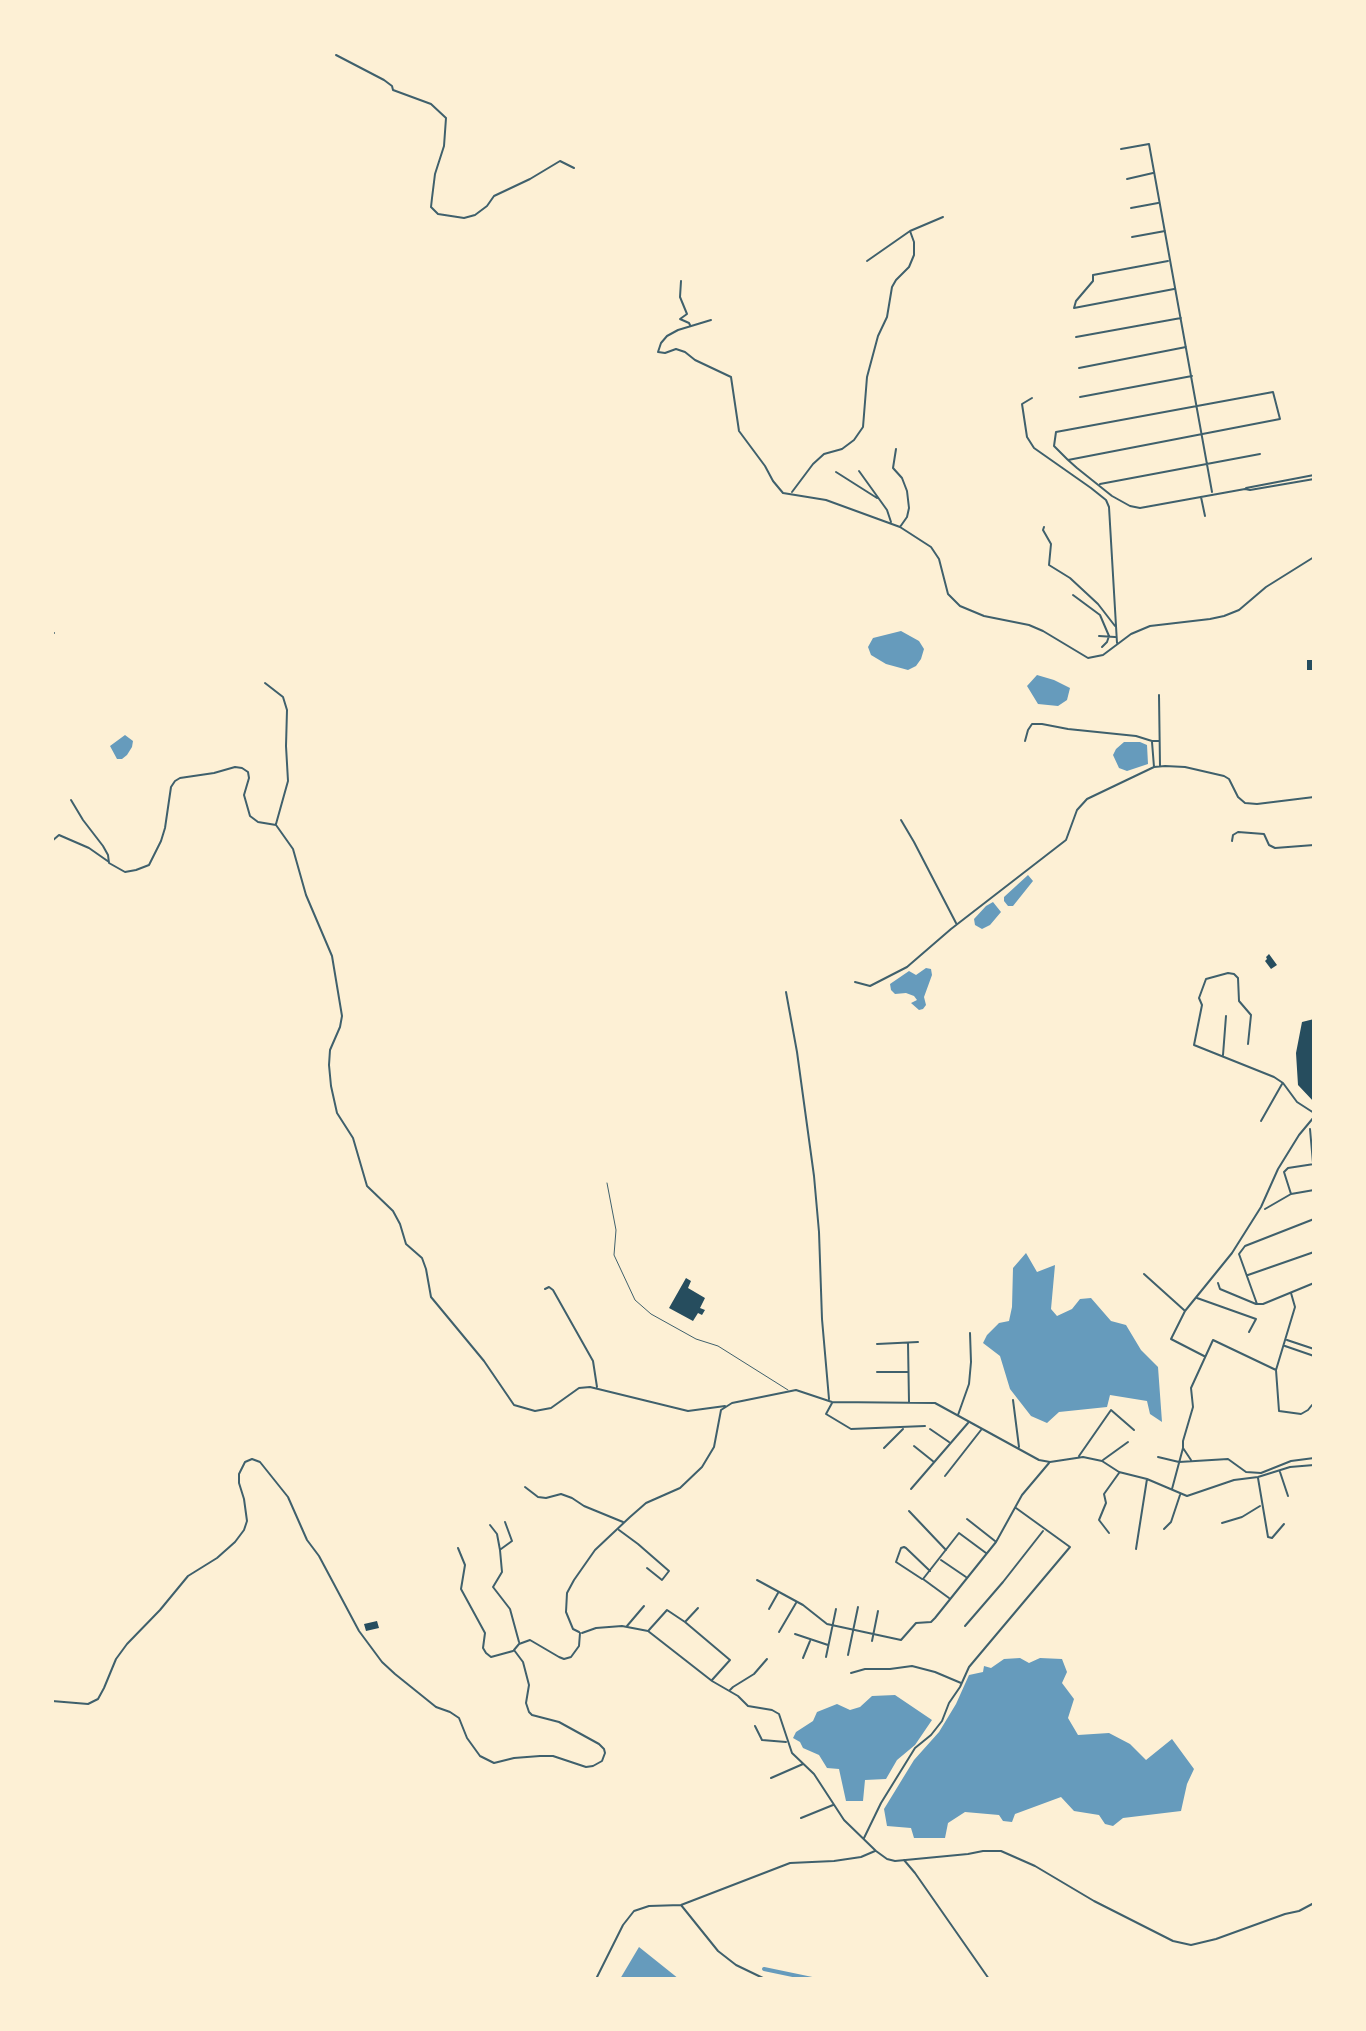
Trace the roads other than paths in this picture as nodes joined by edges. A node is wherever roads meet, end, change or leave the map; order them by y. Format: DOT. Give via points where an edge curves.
graph roads {
  1 [pos="336,55"];
  2 [pos="1121,149"];
  3 [pos="574,168"];
  4 [pos="1154,173"];
  5 [pos="1127,179"];
  6 [pos="1160,203"];
  7 [pos="1131,208"];
  8 [pos="943,217"];
  9 [pos="910,231"];
  10 [pos="1165,231"];
  11 [pos="1132,237"];
  12 [pos="1171,260"];
  13 [pos="867,261"];
  14 [pos="681,281"];
  15 [pos="1175,289"];
  16 [pos="1181,318"];
  17 [pos="711,320"];
  18 [pos="690,327"];
  19 [pos="1076,337"];
  20 [pos="1186,347"];
  21 [pos="1079,368"];
  22 [pos="1192,376"];
  23 [pos="1080,397"];
  24 [pos="1032,398"];
  25 [pos="1198,406"];
  26 [pos="1202,434"];
  27 [pos="896,449"];
  28 [pos="1260,454"];
  29 [pos="1068,460"];
  30 [pos="1208,464"];
  31 [pos="859,471"];
  32 [pos="836,472"];
  33 [pos="1314,477"];
  34 [pos="1098,484"];
  35 [pos="791,494"];
  36 [pos="1213,495"];
  37 [pos="1201,497"];
  38 [pos="878,499"];
  39 [pos="1205,516"];
  40 [pos="891,524"];
  41 [pos="900,527"];
  42 [pos="1044,527"];
  43 [pos="1314,557"];
  44 [pos="1073,595"];
  45 [pos="1116,627"];
  46 [pos="1099,636"];
  47 [pos="1109,636"];
  48 [pos="1116,637"];
  49 [pos="1117,645"];
  50 [pos="1102,647"];
  51 [pos="265,683"];
  52 [pos="1159,695"];
  53 [pos="1025,741"];
  54 [pos="1152,741"];
  55 [pos="1159,741"];
  56 [pos="1160,766"];
  57 [pos="1154,767"];
  58 [pos="1314,797"];
  59 [pos="71,800"];
  60 [pos="901,820"];
  61 [pos="276,825"];
  62 [pos="52,841"];
  63 [pos="1232,841"];
  64 [pos="1314,845"];
  65 [pos="109,863"];
  66 [pos="957,924"];
  67 [pos="855,982"];
  68 [pos="786,992"];
  69 [pos="1226,1016"];
  70 [pos="1248,1044"];
  71 [pos="1223,1056"];
  72 [pos="1283,1083"];
  73 [pos="1314,1115"];
  74 [pos="1261,1121"];
  75 [pos="1310,1129"];
  76 [pos="1314,1164"];
  77 [pos="607,1183"];
  78 [pos="1314,1190"];
  79 [pos="1291,1194"];
  80 [pos="1265,1209"];
  81 [pos="1314,1219"];
  82 [pos="1314,1252"];
  83 [pos="1144,1274"];
  84 [pos="1247,1276"];
  85 [pos="1218,1283"];
  86 [pos="1314,1283"];
  87 [pos="545,1289"];
  88 [pos="1290,1292"];
  89 [pos="1196,1297"];
  90 [pos="1257,1304"];
  91 [pos="1185,1311"];
  92 [pos="1249,1332"];
  93 [pos="970,1333"];
  94 [pos="1286,1340"];
  95 [pos="918,1342"];
  96 [pos="908,1343"];
  97 [pos="877,1344"];
  98 [pos="1284,1346"];
  99 [pos="1314,1349"];
  100 [pos="1204,1356"];
  101 [pos="1314,1356"];
  102 [pos="1276,1370"];
  103 [pos="877,1372"];
  104 [pos="909,1372"];
  105 [pos="597,1388"];
  106 [pos="790,1392"];
  107 [pos="1013,1400"];
  108 [pos="831,1401"];
  109 [pos="909,1403"];
  110 [pos="1312,1405"];
  111 [pos="725,1406"];
  112 [pos="958,1416"];
  113 [pos="969,1422"];
  114 [pos="925,1426"];
  115 [pos="905,1427"];
  116 [pos="930,1429"];
  117 [pos="981,1429"];
  118 [pos="1134,1430"];
  119 [pos="1128,1442"];
  120 [pos="951,1444"];
  121 [pos="914,1446"];
  122 [pos="884,1448"];
  123 [pos="1019,1448"];
  124 [pos="1183,1448"];
  125 [pos="1158,1457"];
  126 [pos="1078,1458"];
  127 [pos="1314,1458"];
  128 [pos="1102,1461"];
  129 [pos="1191,1461"];
  130 [pos="1050,1462"];
  131 [pos="1179,1462"];
  132 [pos="935,1463"];
  133 [pos="1314,1465"];
  134 [pos="1279,1471"];
  135 [pos="1119,1472"];
  136 [pos="945,1476"];
  137 [pos="1258,1477"];
  138 [pos="1147,1479"];
  139 [pos="525,1487"];
  140 [pos="911,1489"];
  141 [pos="1172,1490"];
  142 [pos="1181,1493"];
  143 [pos="1288,1496"];
  144 [pos="1261,1505"];
  145 [pos="1016,1508"];
  146 [pos="909,1511"];
  147 [pos="967,1519"];
  148 [pos="505,1522"];
  149 [pos="624,1523"];
  150 [pos="1222,1523"];
  151 [pos="1284,1524"];
  152 [pos="490,1525"];
  153 [pos="618,1529"];
  154 [pos="1045,1529"];
  155 [pos="1164,1529"];
  156 [pos="1109,1533"];
  157 [pos="996,1542"];
  158 [pos="458,1548"];
  159 [pos="1136,1549"];
  160 [pos="500,1550"];
  161 [pos="946,1550"];
  162 [pos="987,1554"];
  163 [pos="940,1559"];
  164 [pos="647,1568"];
  165 [pos="930,1571"];
  166 [pos="967,1578"];
  167 [pos="923,1579"];
  168 [pos="757,1580"];
  169 [pos="778,1592"];
  170 [pos="949,1598"];
  171 [pos="797,1602"];
  172 [pos="644,1606"];
  173 [pos="858,1607"];
  174 [pos="698,1608"];
  175 [pos="769,1609"];
  176 [pos="836,1609"];
  177 [pos="878,1611"];
  178 [pos="685,1622"];
  179 [pos="832,1626"];
  180 [pos="965,1626"];
  181 [pos="626,1627"];
  182 [pos="853,1630"];
  183 [pos="648,1631"];
  184 [pos="779,1632"];
  185 [pos="580,1633"];
  186 [pos="795,1634"];
  187 [pos="873,1635"];
  188 [pos="811,1639"];
  189 [pos="872,1641"];
  190 [pos="519,1644"];
  191 [pos="828,1645"];
  192 [pos="514,1650"];
  193 [pos="848,1655"];
  194 [pos="826,1657"];
  195 [pos="803,1658"];
  196 [pos="767,1659"];
  197 [pos="851,1673"];
  198 [pos="712,1681"];
  199 [pos="961,1683"];
  200 [pos="730,1691"];
  201 [pos="52,1701"];
  202 [pos="755,1726"];
  203 [pos="788,1742"];
  204 [pos="803,1763"];
  205 [pos="771,1778"];
  206 [pos="834,1805"];
  207 [pos="801,1818"];
  208 [pos="864,1839"];
  209 [pos="876,1851"];
  210 [pos="904,1860"];
  211 [pos="1314,1903"];
  212 [pos="681,1905"];
  213 [pos="596,1979"];
  214 [pos="765,1979"];
  215 [pos="989,1979"];
  1 -- 3 [label="street" via="393,90 431,104 446,118 431,207 438,214 475,215 494,196 560,161"];
  2 -- 4 [label="street" via="1149,144"];
  4 -- 5 [label="street"];
  4 -- 6 [label="street"];
  6 -- 7 [label="street"];
  6 -- 10 [label="street"];
  8 -- 9 [label="street"];
  9 -- 13 [label="street"];
  9 -- 35 [label="street" via="914,255 892,287 867,377 863,427 842,449 813,464"];
  10 -- 11 [label="street"];
  10 -- 12 [label="street"];
  12 -- 15 [label="street"];
  12 -- 15 [label="street" via="1093,275 1074,308"];
  14 -- 18 [label="street" via="687,314 680,319"];
  15 -- 16 [label="street"];
  16 -- 19 [label="street"];
  16 -- 20 [label="street"];
  17 -- 18 [label="street"];
  18 -- 35 [label="street" via="667,336 658,352 685,352 731,377 739,431 773,481"];
  20 -- 21 [label="street"];
  20 -- 22 [label="street"];
  22 -- 23 [label="street"];
  22 -- 25 [label="street"];
  24 -- 45 [label="street" via="1022,404 1034,448 1109,507"];
  25 -- 26 [label="street"];
  25 -- 26 [label="street" via="1273,392 1280,419"];
  25 -- 29 [label="street" via="1056,432 1054,446"];
  26 -- 29 [label="street"];
  26 -- 30 [label="street"];
  27 -- 41 [label="street" via="892,465 902,478 909,508"];
  28 -- 30 [label="street"];
  29 -- 34 [label="street"];
  30 -- 34 [label="street"];
  30 -- 36 [label="street"];
  31 -- 38 [label="street"];
  32 -- 38 [label="street"];
  33 -- 36 [label="street"];
  34 -- 37 [label="street" via="1140,508"];
  35 -- 40 [label="street" via="826,500"];
  36 -- 37 [label="street"];
  37 -- 39 [label="street"];
  38 -- 40 [label="street"];
  40 -- 41 [label="street"];
  41 -- 49 [label="street" via="931,547 948,594 960,606 1029,625 1088,658"];
  42 -- 45 [label="street" via="1051,544 1049,565 1070,578"];
  43 -- 49 [label="street" via="1239,610 1150,626"];
  44 -- 47 [label="street" via="1100,615"];
  45 -- 48 [label="street"];
  46 -- 47 [label="street"];
  47 -- 48 [label="street"];
  47 -- 50 [label="street"];
  48 -- 49 [label="street"];
  51 -- 61 [label="street" via="283,697 287,710 288,781"];
  52 -- 55 [label="street"];
  53 -- 54 [label="street" via="1032,724 1042,724"];
  54 -- 55 [label="street"];
  54 -- 57 [label="street"];
  55 -- 56 [label="street"];
  56 -- 57 [label="street"];
  56 -- 58 [label="street" via="1224,776 1245,803"];
  57 -- 66 [label="street" via="1087,799 1066,840"];
  59 -- 65 [label="street"];
  60 -- 66 [label="street"];
  61 -- 65 [label="street" via="250,816 244,795 246,770 235,767 185,777 171,787 165,828 149,865 125,872"];
  61 -- 105 [label="street" via="293,849 332,956 342,1016 330,1050 331,1086 367,1186 393,1211 406,1244 422,1258 431,1297 514,1405 535,1411 551,1408 579,1388"];
  62 -- 65 [label="street" via="59,835"];
  63 -- 64 [label="street" via="1238,832 1264,834 1275,848"];
  66 -- 67 [label="street" via="907,967 870,986"];
  68 -- 108 [label="street" via="814,1176"];
  69 -- 71 [label="street"];
  70 -- 71 [label="street" via="1251,1015 1239,1001 1238,978 1228,973 1206,979 1194,1045"];
  71 -- 72 [label="street"];
  72 -- 73 [label="street"];
  72 -- 74 [label="street"];
  73 -- 89 [label="street" via="1232,1253"];
  75 -- 76 [label="street"];
  76 -- 79 [label="street" via="1284,1172"];
  77 -- 106 [label="lane" via="616,1230 614,1255 635,1300"];
  78 -- 79 [label="street"];
  79 -- 80 [label="street"];
  81 -- 84 [label="street" via="1245,1246 1239,1254"];
  82 -- 84 [label="street"];
  83 -- 91 [label="street"];
  84 -- 90 [label="street"];
  85 -- 90 [label="street" via="1220,1289"];
  86 -- 88 [label="street"];
  87 -- 105 [label="street" via="553,1290 593,1361"];
  88 -- 90 [label="street"];
  88 -- 94 [label="street" via="1295,1307"];
  89 -- 91 [label="street"];
  89 -- 92 [label="street" via="1256,1319"];
  91 -- 100 [label="street" via="1171,1339"];
  93 -- 112 [label="street" via="969,1384"];
  94 -- 98 [label="street"];
  94 -- 99 [label="street"];
  95 -- 96 [label="street"];
  96 -- 97 [label="street"];
  96 -- 104 [label="street"];
  98 -- 101 [label="street"];
  98 -- 102 [label="street"];
  100 -- 102 [label="street" via="1213,1340"];
  100 -- 124 [label="street" via="1191,1388 1193,1407"];
  102 -- 110 [label="street" via="1279,1411 1301,1414"];
  103 -- 104 [label="street"];
  104 -- 109 [label="street"];
  105 -- 111 [label="street" via="688,1411"];
  106 -- 108 [label="street"];
  106 -- 111 [label="street"];
  107 -- 123 [label="street"];
  108 -- 109 [label="street"];
  108 -- 115 [label="street" via="826,1414 851,1429"];
  109 -- 112 [label="street" via="935,1403"];
  111 -- 149 [label="street" via="714,1447 702,1467 680,1488 646,1503"];
  112 -- 113 [label="street"];
  113 -- 117 [label="street"];
  113 -- 120 [label="street"];
  114 -- 115 [label="street"];
  115 -- 122 [label="street"];
  116 -- 120 [label="street"];
  117 -- 123 [label="street"];
  117 -- 136 [label="street"];
  118 -- 126 [label="street" via="1111,1410"];
  119 -- 128 [label="street"];
  120 -- 132 [label="street"];
  121 -- 132 [label="street"];
  123 -- 130 [label="street"];
  124 -- 129 [label="street"];
  124 -- 131 [label="street"];
  125 -- 131 [label="street"];
  126 -- 128 [label="street"];
  126 -- 130 [label="street"];
  127 -- 129 [label="street" via="1261,1473 1246,1472 1228,1459"];
  128 -- 135 [label="street"];
  129 -- 131 [label="street"];
  130 -- 145 [label="street"];
  131 -- 141 [label="street"];
  132 -- 140 [label="street"];
  133 -- 134 [label="street"];
  134 -- 137 [label="street"];
  134 -- 143 [label="street"];
  135 -- 138 [label="street"];
  135 -- 156 [label="street" via="1104,1494 1099,1520"];
  137 -- 142 [label="street" via="1192,1496"];
  137 -- 144 [label="street"];
  138 -- 141 [label="street"];
  138 -- 159 [label="street"];
  139 -- 149 [label="street" via="538,1497 572,1498"];
  141 -- 142 [label="street"];
  142 -- 155 [label="street"];
  144 -- 150 [label="street"];
  144 -- 151 [label="street" via="1269,1538"];
  145 -- 154 [label="street"];
  145 -- 157 [label="street"];
  146 -- 161 [label="street"];
  147 -- 157 [label="street"];
  148 -- 160 [label="street" via="512,1541"];
  149 -- 153 [label="street"];
  152 -- 160 [label="street"];
  153 -- 164 [label="street" via="669,1571 662,1580"];
  153 -- 185 [label="street" via="595,1550 567,1593 566,1612"];
  154 -- 180 [label="street"];
  154 -- 199 [label="street" via="1070,1547"];
  157 -- 162 [label="street"];
  158 -- 192 [label="street" via="465,1565 461,1589 485,1633 483,1648 491,1657"];
  160 -- 190 [label="street" via="502,1572 493,1587 510,1609"];
  161 -- 162 [label="street" via="959,1533"];
  161 -- 163 [label="street"];
  162 -- 166 [label="street"];
  163 -- 165 [label="street"];
  163 -- 166 [label="street"];
  165 -- 167 [label="street"];
  165 -- 167 [label="street" via="901,1548 896,1562"];
  166 -- 170 [label="street"];
  167 -- 170 [label="street"];
  168 -- 169 [label="street"];
  169 -- 171 [label="street"];
  169 -- 175 [label="street"];
  170 -- 187 [label="street" via="931,1622 916,1623 901,1640"];
  171 -- 179 [label="street"];
  171 -- 184 [label="street"];
  172 -- 181 [label="street"];
  173 -- 182 [label="street"];
  174 -- 178 [label="street"];
  176 -- 179 [label="street"];
  177 -- 187 [label="street"];
  178 -- 183 [label="street" via="667,1610"];
  178 -- 198 [label="street" via="730,1660"];
  179 -- 182 [label="street"];
  179 -- 191 [label="street"];
  181 -- 183 [label="street"];
  181 -- 185 [label="street"];
  182 -- 187 [label="street"];
  182 -- 193 [label="street"];
  183 -- 198 [label="street"];
  185 -- 190 [label="street" via="579,1646 564,1659 530,1640"];
  186 -- 188 [label="street"];
  187 -- 189 [label="street"];
  188 -- 191 [label="street"];
  188 -- 195 [label="street"];
  190 -- 192 [label="street"];
  191 -- 194 [label="street"];
  192 -- 201 [label="street" via="529,1685 529,1712 599,1744 605,1753 597,1765 540,1756 494,1763 480,1756 459,1718 436,1707 382,1662 307,1540 288,1497 252,1459 239,1474 247,1521 235,1542 188,1576 127,1644 98,1699 88,1704"];
  196 -- 200 [label="street"];
  197 -- 199 [label="street" via="912,1666"];
  198 -- 200 [label="street"];
  199 -- 208 [label="street" via="942,1721 915,1748"];
  200 -- 203 [label="street" via="748,1706 779,1714"];
  202 -- 203 [label="street" via="762,1740"];
  203 -- 204 [label="street"];
  204 -- 205 [label="street"];
  204 -- 206 [label="street"];
  206 -- 207 [label="street"];
  206 -- 208 [label="street"];
  208 -- 209 [label="street"];
  209 -- 210 [label="street" via="887,1859"];
  209 -- 212 [label="street" via="834,1861 790,1863"];
  210 -- 211 [label="street" via="1001,1851 1173,1941 1191,1945"];
  210 -- 215 [label="street"];
  212 -- 213 [label="street" via="634,1911"];
  212 -- 214 [label="street" via="718,1951"];
}
